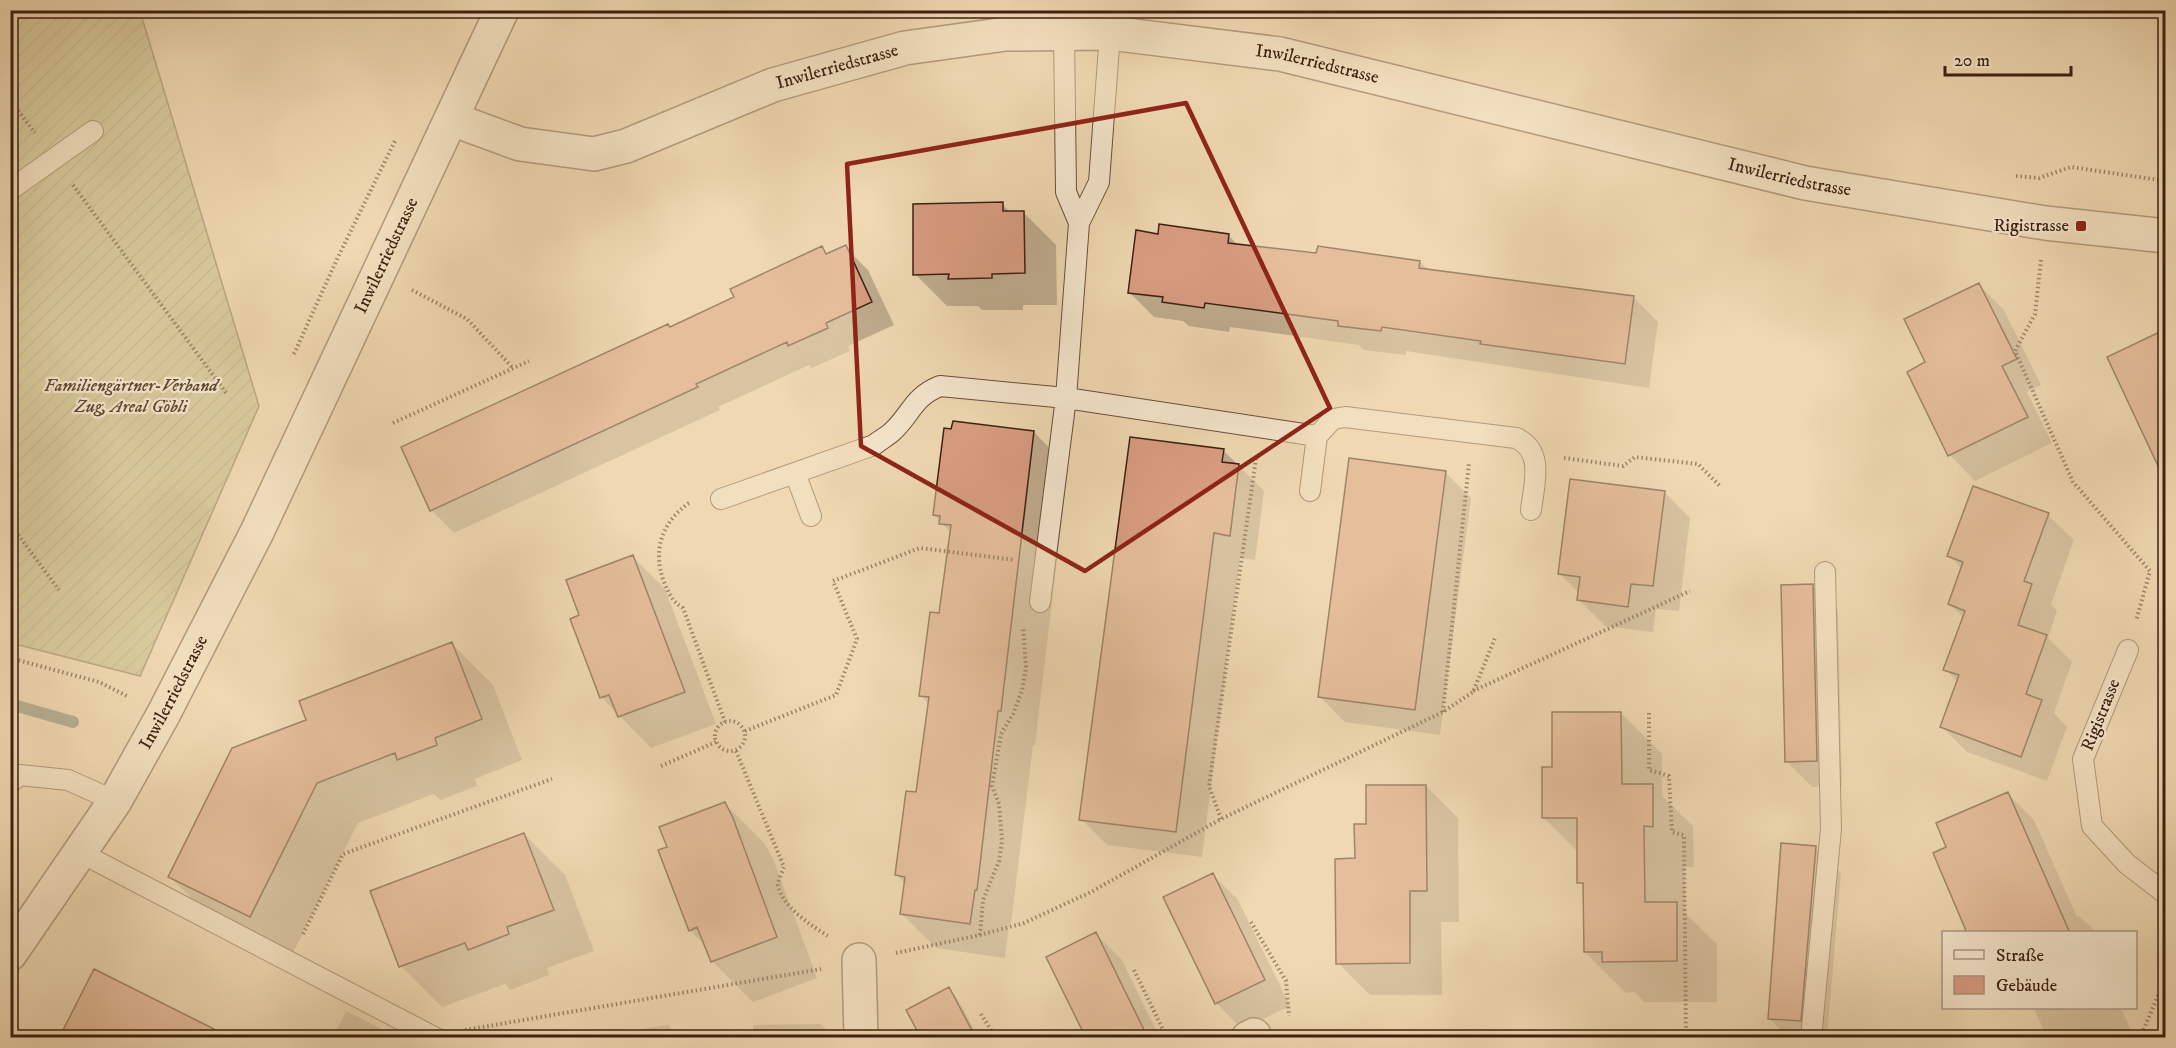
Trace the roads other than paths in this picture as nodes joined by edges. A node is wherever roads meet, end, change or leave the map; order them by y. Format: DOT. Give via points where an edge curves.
graph roads {
  1 [pos="502,10"];
  2 [pos="1064,32"];
  3 [pos="1110,33"];
  4 [pos="452,119"];
  5 [pos="93,131"];
  6 [pos="10,190"];
  7 [pos="1079,223"];
  8 [pos="2166,236"];
  9 [pos="1066,398"];
  10 [pos="1317,436"];
  11 [pos="795,473"];
  12 [pos="1310,491"];
  13 [pos="721,499"];
  14 [pos="1531,510"];
  15 [pos="811,516"];
  16 [pos="1825,572"];
  17 [pos="1040,602"];
  18 [pos="2128,650"];
  19 [pos="10,783"];
  20 [pos="115,801"];
  21 [pos="81,853"];
  22 [pos="2166,894"];
  23 [pos="10,954"];
  24 [pos="853,961"];
  25 [pos="436,1038"];
  26 [pos="861,1038"];
  27 [pos="1811,1038"];
  1 -- 4 [label="street"];
  2 -- 3 [label="street, Inwilerriedstrasse"];
  2 -- 4 [label="street, Inwilerriedstrasse" via="1006,33 916,46 840,64 773,85 626,146 594,154 520,144"];
  2 -- 7 [label="lane" via="1066,192"];
  3 -- 7 [label="lane" via="1099,182"];
  3 -- 8 [label="street, Inwilerriedstrasse" via="1280,54 1805,183 2045,223"];
  4 -- 20 [label="street, Inwilerriedstrasse" via="257,532"];
  5 -- 6 [label="lane"];
  7 -- 9 [label="lane"];
  9 -- 10 [label="lane"];
  9 -- 11 [label="lane" via="940,386 926,392 894,430 874,445"];
  9 -- 17 [label="lane"];
  10 -- 12 [label="lane"];
  10 -- 14 [label="lane" via="1333,419 1345,417 1516,438 1525,442 1536,460"];
  11 -- 13 [label="lane"];
  11 -- 15 [label="lane"];
  16 -- 27 [label="lane" via="1831,829"];
  18 -- 22 [label="lane, Rigistrasse" via="2084,759 2092,826 2127,864"];
  19 -- 20 [label="lane" via="20,775 68,780"];
  20 -- 21 [label="street, Inwilerriedstrasse"];
  21 -- 23 [label="street, Inwilerriedstrasse"];
  21 -- 25 [label="lane"];
  24 -- 26 [label="street"];
}
